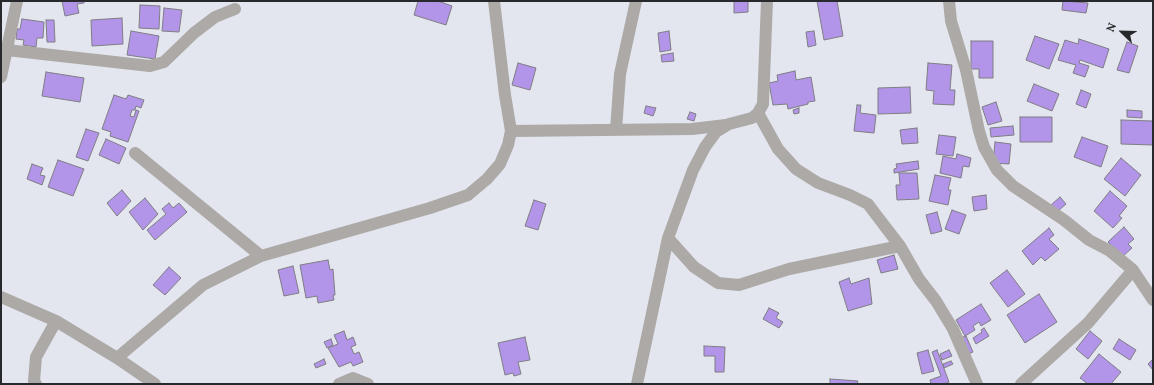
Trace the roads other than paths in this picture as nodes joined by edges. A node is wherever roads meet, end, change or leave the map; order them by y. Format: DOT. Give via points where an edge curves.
graph roads {
  1 [pos="17,1"];
  2 [pos="493,1"];
  3 [pos="636,1"];
  4 [pos="768,1"];
  5 [pos="949,1"];
  6 [pos="235,8"];
  7 [pos="7,50"];
  8 [pos="1,76"];
  9 [pos="758,114"];
  10 [pos="729,124"];
  11 [pos="616,130"];
  12 [pos="511,131"];
  13 [pos="135,153"];
  14 [pos="668,238"];
  15 [pos="900,246"];
  16 [pos="261,256"];
  17 [pos="1133,270"];
  18 [pos="1,297"];
  19 [pos="1153,300"];
  20 [pos="56,321"];
  21 [pos="117,358"];
  22 [pos="36,384"];
  23 [pos="155,384"];
  24 [pos="338,384"];
  25 [pos="368,384"];
  26 [pos="637,384"];
  27 [pos="977,384"];
  28 [pos="1021,384"];
  1 -- 7 [label="street"];
  2 -- 12 [label="street"];
  3 -- 11 [label="street" via="620,74"];
  4 -- 9 [label="street" via="763,104"];
  5 -- 17 [label="street" via="951,21 966,70 979,131 984,147 997,170 1014,186"];
  6 -- 7 [label="street" via="204,25 164,62 150,66"];
  7 -- 8 [label="street"];
  9 -- 10 [label="street"];
  9 -- 15 [label="street" via="778,149 796,169 818,183 868,204"];
  10 -- 11 [label="street" via="692,129"];
  10 -- 14 [label="street" via="716,132 705,147 693,170"];
  11 -- 12 [label="street"];
  12 -- 16 [label="street" via="500,164 468,195"];
  13 -- 16 [label="street"];
  14 -- 15 [label="street" via="694,267 718,283 739,285 789,268"];
  14 -- 26 [label="street"];
  15 -- 27 [label="street" via="953,330"];
  16 -- 21 [label="street" via="203,285"];
  17 -- 19 [label="street"];
  17 -- 28 [label="street" via="1088,323"];
  18 -- 20 [label="street"];
  20 -- 21 [label="street"];
  20 -- 22 [label="street" via="36,357"];
  21 -- 23 [label="street"];
  24 -- 25 [label="street" via="353,378"];
}
